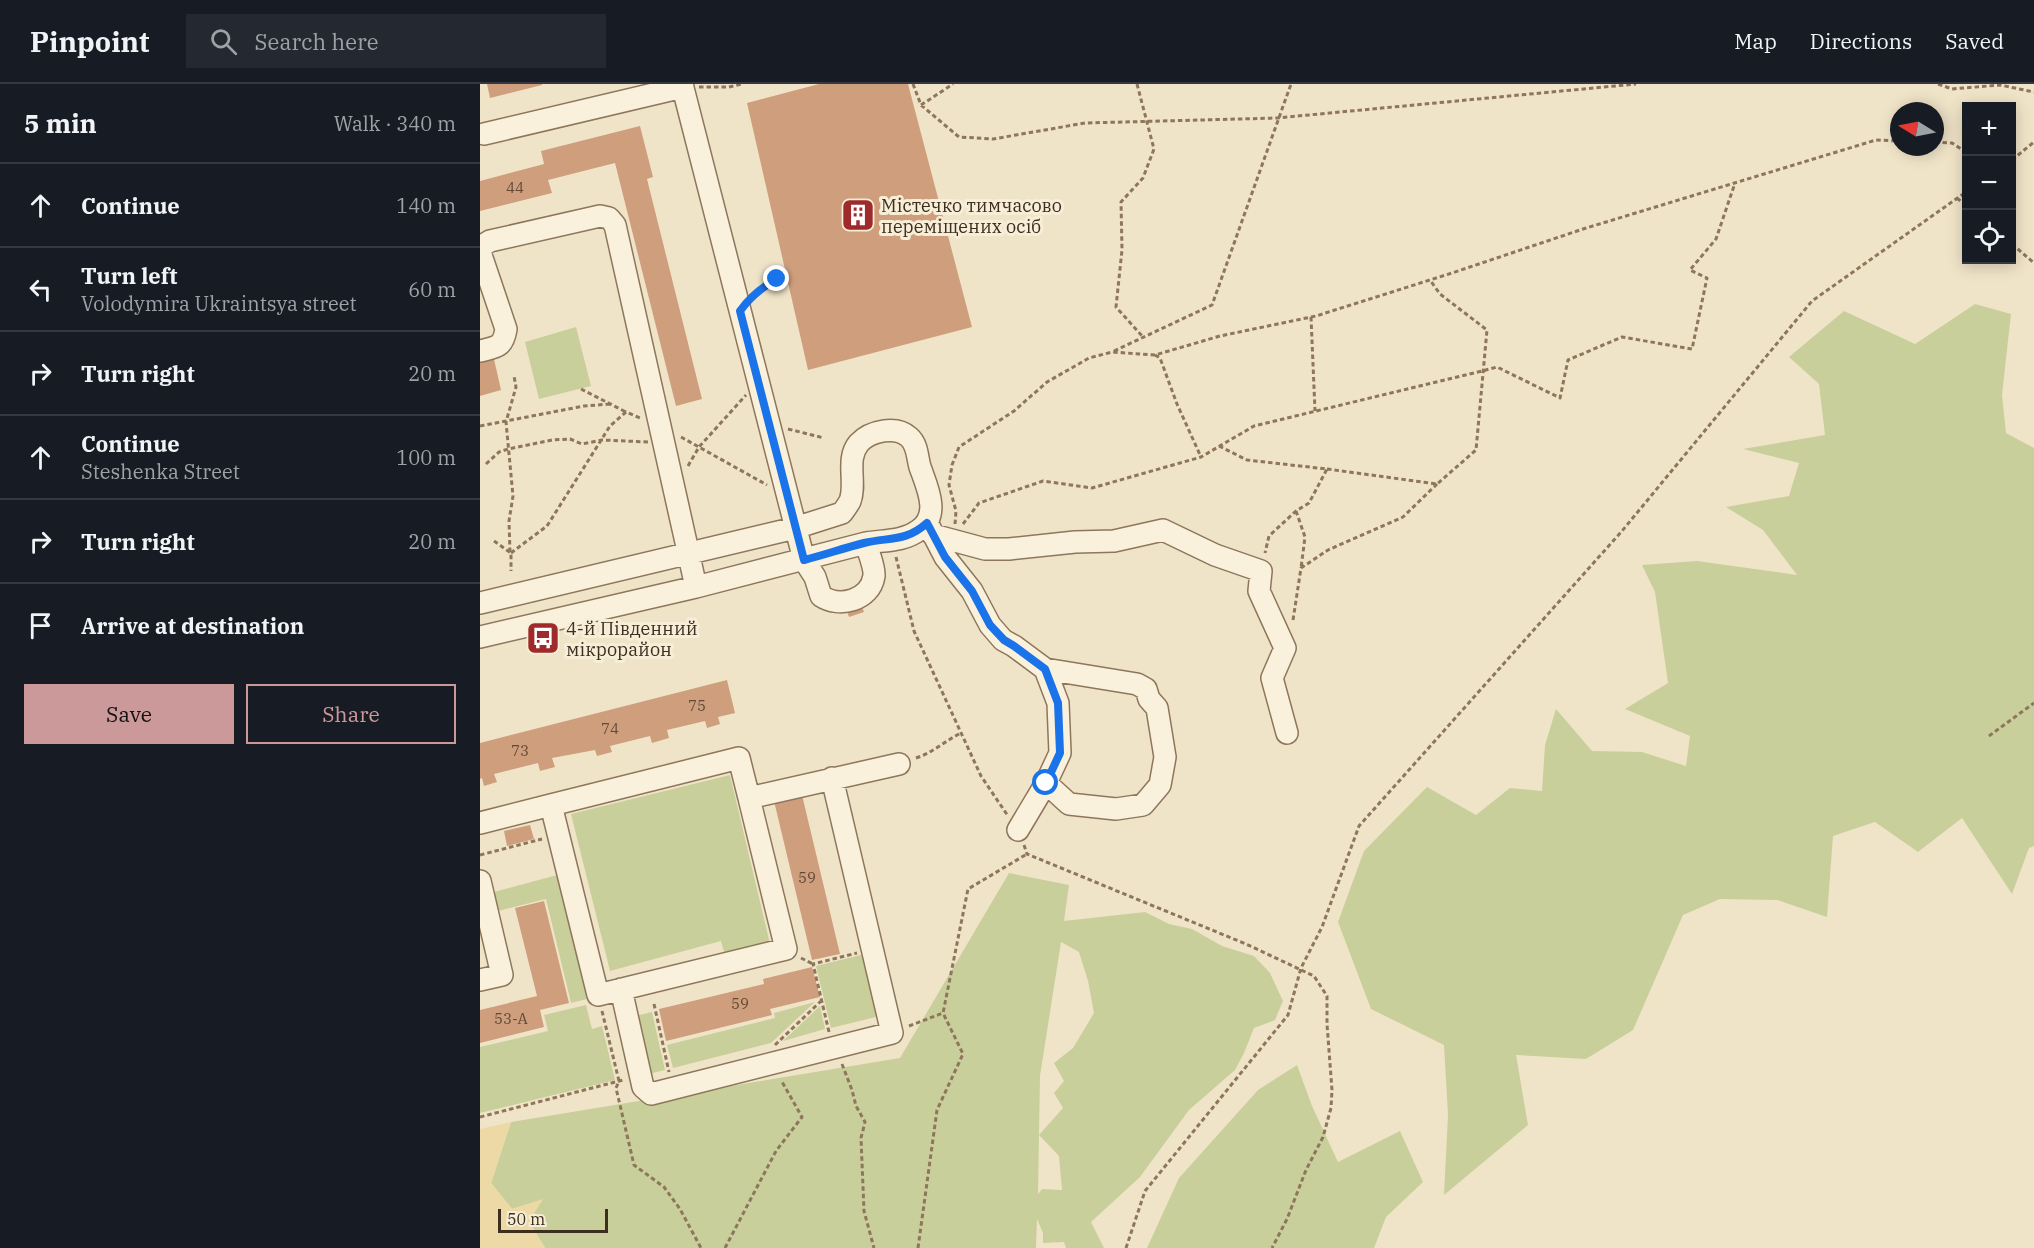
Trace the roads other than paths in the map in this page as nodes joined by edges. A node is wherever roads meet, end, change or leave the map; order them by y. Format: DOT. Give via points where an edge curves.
graph roads {
  1 [pos="683,86"];
  2 [pos="482,131"];
  3 [pos="480,351"];
  4 [pos="795,528"];
  5 [pos="937,533"];
  6 [pos="866,543"];
  7 [pos="689,553"];
  8 [pos="804,560"];
  9 [pos="696,587"];
  10 [pos="480,603"];
  11 [pos="480,638"];
  12 [pos="1045,669"];
  13 [pos="1287,733"];
  14 [pos="899,764"];
  15 [pos="832,778"];
  16 [pos="1046,783"];
  17 [pos="748,798"];
  18 [pos="551,805"];
  19 [pos="480,823"];
  20 [pos="1017,830"];
  21 [pos="480,881"];
  22 [pos="480,980"];
  23 [pos="621,989"];
  1 -- 2 [label="street"];
  1 -- 4 [label="street"];
  3 -- 7 [label="street" via="498,347 506,329 481,255 482,246 600,216 609,218 615,225"];
  4 -- 5 [label="street" via="842,513 850,500 856,446 867,435 883,431 910,437 917,450"];
  4 -- 7 [label="street"];
  4 -- 8 [label="street"];
  5 -- 6 [label="street"];
  5 -- 12 [label="street" via="945,557 972,591 990,625"];
  5 -- 13 [label="street" via="985,549 1009,549 1114,541 1163,530 1261,571 1259,591 1285,648 1272,678"];
  6 -- 8 [label="street"];
  6 -- 8 [label="street" via="874,574 870,588 842,603 830,603 821,596"];
  7 -- 9 [label="street"];
  7 -- 10 [label="street"];
  8 -- 9 [label="street"];
  9 -- 11 [label="street"];
  12 -- 16 [label="street" via="1058,703 1060,753"];
  12 -- 16 [label="street" via="1137,684 1146,689 1157,708 1165,758 1160,785 1143,805 1116,809 1069,804"];
  14 -- 15 [label="street"];
  15 -- 17 [label="street"];
  15 -- 23 [label="street" via="892,1033 651,1094 643,1087"];
  16 -- 20 [label="street"];
  17 -- 18 [label="street" via="739,758"];
  17 -- 23 [label="street" via="786,949"];
  18 -- 19 [label="street"];
  18 -- 23 [label="street" via="598,995"];
  21 -- 22 [label="street" via="502,975"];
}
